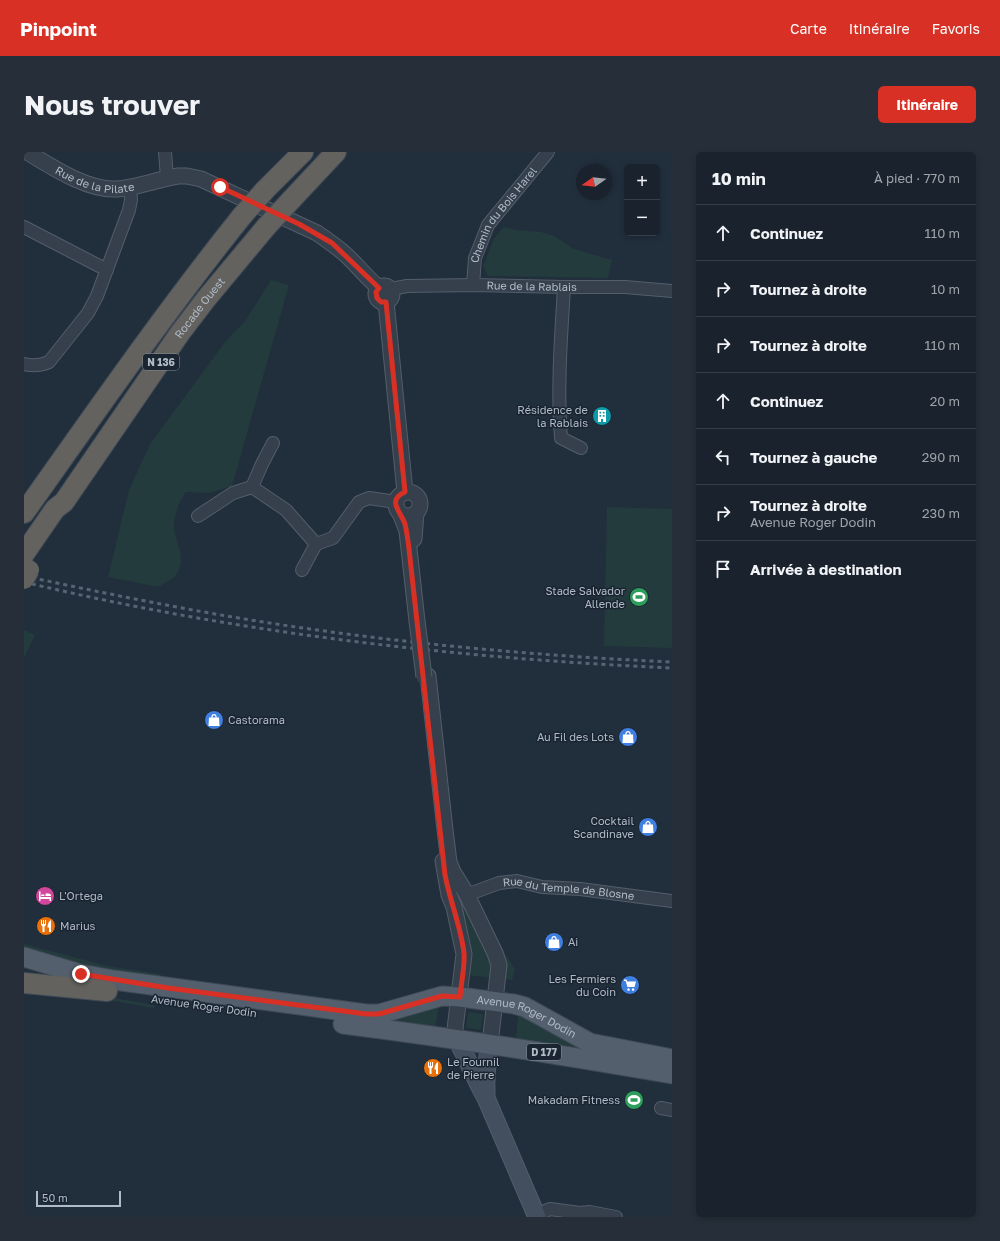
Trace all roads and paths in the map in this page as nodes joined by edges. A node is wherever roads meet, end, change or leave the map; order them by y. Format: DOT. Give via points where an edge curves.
graph roads {
  1 [pos="28,152"];
  2 [pos="165,152"];
  3 [pos="303,152"];
  4 [pos="336,152"];
  5 [pos="548,152"];
  6 [pos="167,178"];
  7 [pos="130,187"];
  8 [pos="24,227"];
  9 [pos="107,270"];
  10 [pos="473,285"];
  11 [pos="564,287"];
  12 [pos="672,291"];
  13 [pos="386,293"];
  14 [pos="24,364"];
  15 [pos="273,443"];
  16 [pos="581,448"];
  17 [pos="252,487"];
  18 [pos="400,502"];
  19 [pos="24,513"];
  20 [pos="416,513"];
  21 [pos="198,516"];
  22 [pos="316,544"];
  23 [pos="26,568"];
  24 [pos="302,570"];
  25 [pos="420,621"];
  26 [pos="426,676"];
  27 [pos="466,893"];
  28 [pos="449,895"];
  29 [pos="672,901"];
  30 [pos="24,956"];
  31 [pos="24,969"];
  32 [pos="24,983"];
  33 [pos="107,991"];
  34 [pos="460,997"];
  35 [pos="495,1002"];
  36 [pos="457,1040"];
  37 [pos="490,1044"];
  38 [pos="672,1059"];
  39 [pos="672,1074"];
  40 [pos="486,1098"];
  41 [pos="536,1216"];
  42 [pos="616,1217"];
  1 -- 7 [label="street, Rue de la Pilate" via="85,183 117,189"];
  2 -- 6 [label="street"];
  3 -- 19 [label="highway, N 136, bridge" via="242,216 172,305"];
  4 -- 23 [label="highway, Rocade Ouest / N 136, bridge" via="266,227 180,333 64,502 63,515"];
  5 -- 10 [label="street, Chemin du Bois Harel" via="488,225 474,258"];
  6 -- 7 [label="street, Rue de la Pilate"];
  6 -- 13 [label="street" via="187,176 201,179 311,230 332,243"];
  7 -- 9 [label="street" via="129,210"];
  8 -- 9 [label="street"];
  9 -- 14 [label="street" via="88,313 49,362 34,366"];
  10 -- 11 [label="street, Rue de la Rablais"];
  10 -- 13 [label="street, Rue de la Rablais" via="407,286"];
  11 -- 12 [label="street, Rue de la Rablais" via="625,287"];
  11 -- 16 [label="street" via="559,363 561,438"];
  13 -- 18 [label="street"];
  15 -- 17 [label="street"];
  17 -- 21 [label="street" via="233,494"];
  17 -- 22 [label="street" via="286,510"];
  18 -- 20 [label="street" via="408,516"];
  18 -- 20 [label="street" via="414,493 420,505"];
  18 -- 22 [label="street" via="369,498 359,502 333,538"];
  18 -- 25 [label="street" via="407,531"];
  20 -- 25 [label="street" via="414,548"];
  22 -- 24 [label="street"];
  25 -- 26 [label="street"];
  26 -- 27 [label="street" via="449,862"];
  26 -- 28 [label="street"];
  27 -- 28 [label="street"];
  27 -- 29 [label="street, Rue du Temple de Blosne" via="499,883 517,881 542,887 580,889"];
  27 -- 35 [label="street" via="499,964"];
  28 -- 34 [label="street" via="464,954"];
  30 -- 34 [label="main road, Avenue Roger Dodin / D 177" via="81,974 107,979 366,1014 379,1014 442,996"];
  31 -- 33 [label="main road, Avenue Roger Dodin / D 177"];
  32 -- 33 [label="highway"];
  33 -- 36 [label="main road, Avenue Roger Dodin / D 177" via="183,1004"];
  34 -- 35 [label="main road, Avenue Roger Dodin / D 177"];
  34 -- 36 [label="street"];
  35 -- 37 [label="street"];
  35 -- 38 [label="main road, Avenue Roger Dodin / D 177" via="525,1007 590,1043"];
  36 -- 37 [label="main road, Avenue Roger Dodin / D 177"];
  36 -- 40 [label="main road"];
  37 -- 39 [label="main road, Avenue Roger Dodin / D 177"];
  37 -- 40 [label="main road" via="485,1075"];
  40 -- 41 [label="main road"];
  41 -- 42 [label="street" via="550,1209"];
}
